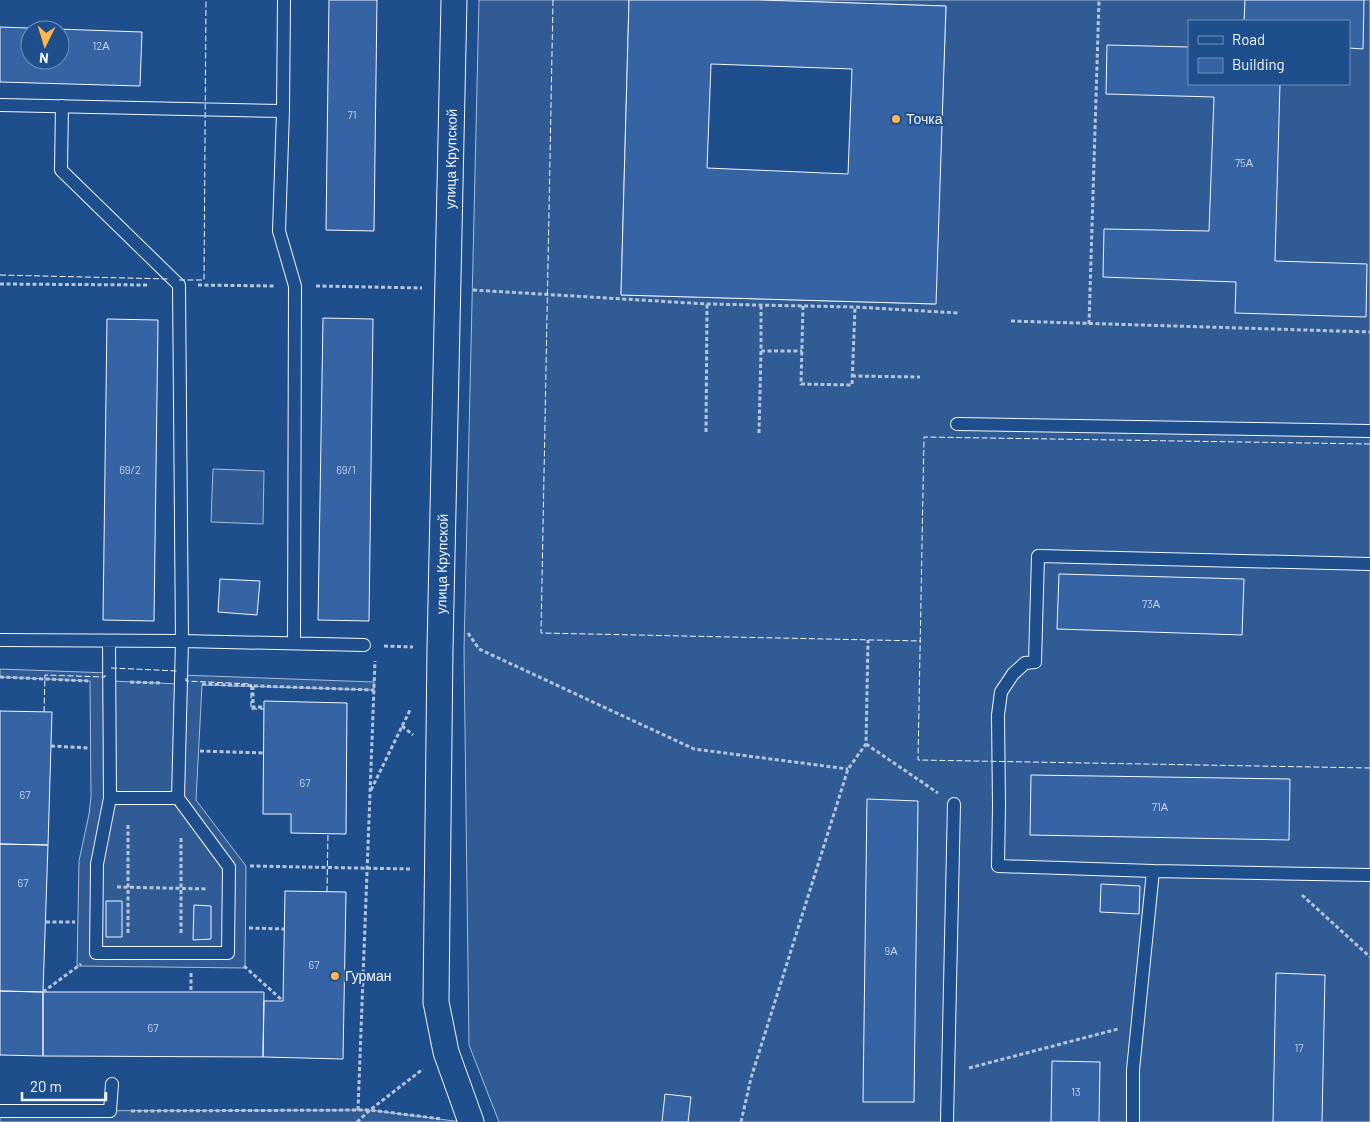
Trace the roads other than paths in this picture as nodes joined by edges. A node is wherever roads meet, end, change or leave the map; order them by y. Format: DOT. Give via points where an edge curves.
graph roads {
  1 [pos="284,0"];
  2 [pos="454,0"];
  3 [pos="0,105"];
  4 [pos="62,106"];
  5 [pos="282,110"];
  6 [pos="957,424"];
  7 [pos="1370,431"];
  8 [pos="1370,564"];
  9 [pos="0,640"];
  10 [pos="109,641"];
  11 [pos="182,641"];
  12 [pos="294,643"];
  13 [pos="364,645"];
  14 [pos="110,798"];
  15 [pos="178,798"];
  16 [pos="954,804"];
  17 [pos="1153,871"];
  18 [pos="1370,875"];
  19 [pos="112,1084"];
  20 [pos="0,1111"];
  21 [pos="471,1122"];
  22 [pos="947,1122"];
  23 [pos="1132,1122"];
  1 -- 5 [label="lane"];
  2 -- 21 [label="street, улица Крупской" via="436,1002 446,1052"];
  3 -- 4 [label="lane"];
  4 -- 5 [label="lane"];
  4 -- 11 [label="lane" via="61,170 179,285"];
  5 -- 12 [label="lane" via="279,231 295,286"];
  6 -- 7 [label="lane"];
  8 -- 17 [label="lane" via="1038,556 1035,662 1025,662 1013,674 1001,692 998,715 998,866"];
  9 -- 10 [label="lane"];
  10 -- 11 [label="lane"];
  10 -- 14 [label="lane"];
  11 -- 12 [label="lane"];
  11 -- 15 [label="lane"];
  12 -- 13 [label="lane"];
  14 -- 15 [label="lane"];
  14 -- 15 [label="lane" via="97,864 96,953 228,953 229,867"];
  16 -- 22 [label="lane"];
  17 -- 18 [label="lane"];
  17 -- 23 [label="lane" via="1133,1070"];
  19 -- 20 [label="lane" via="110,1111"];
}
